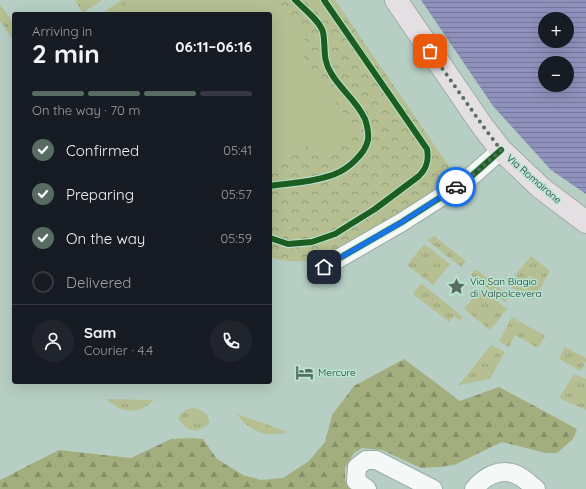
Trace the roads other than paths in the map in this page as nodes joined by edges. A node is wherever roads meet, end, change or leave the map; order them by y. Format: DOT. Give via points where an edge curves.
graph roads {
  1 [pos="396,0"];
  2 [pos="501,150"];
  3 [pos="586,222"];
  4 [pos="324,267"];
  5 [pos="366,489"];
  6 [pos="433,489"];
  7 [pos="474,489"];
  8 [pos="536,489"];
  1 -- 2 [label="main road, Via Romairone"];
  2 -- 3 [label="main road, Via Romairone" via="540,188"];
  2 -- 4 [label="street, Via Romairone" via="466,181"];
  5 -- 6 [label="street" via="356,480 357,467 366,460 376,460"];
  7 -- 8 [label="street" via="487,477 504,472 516,474"];
}
